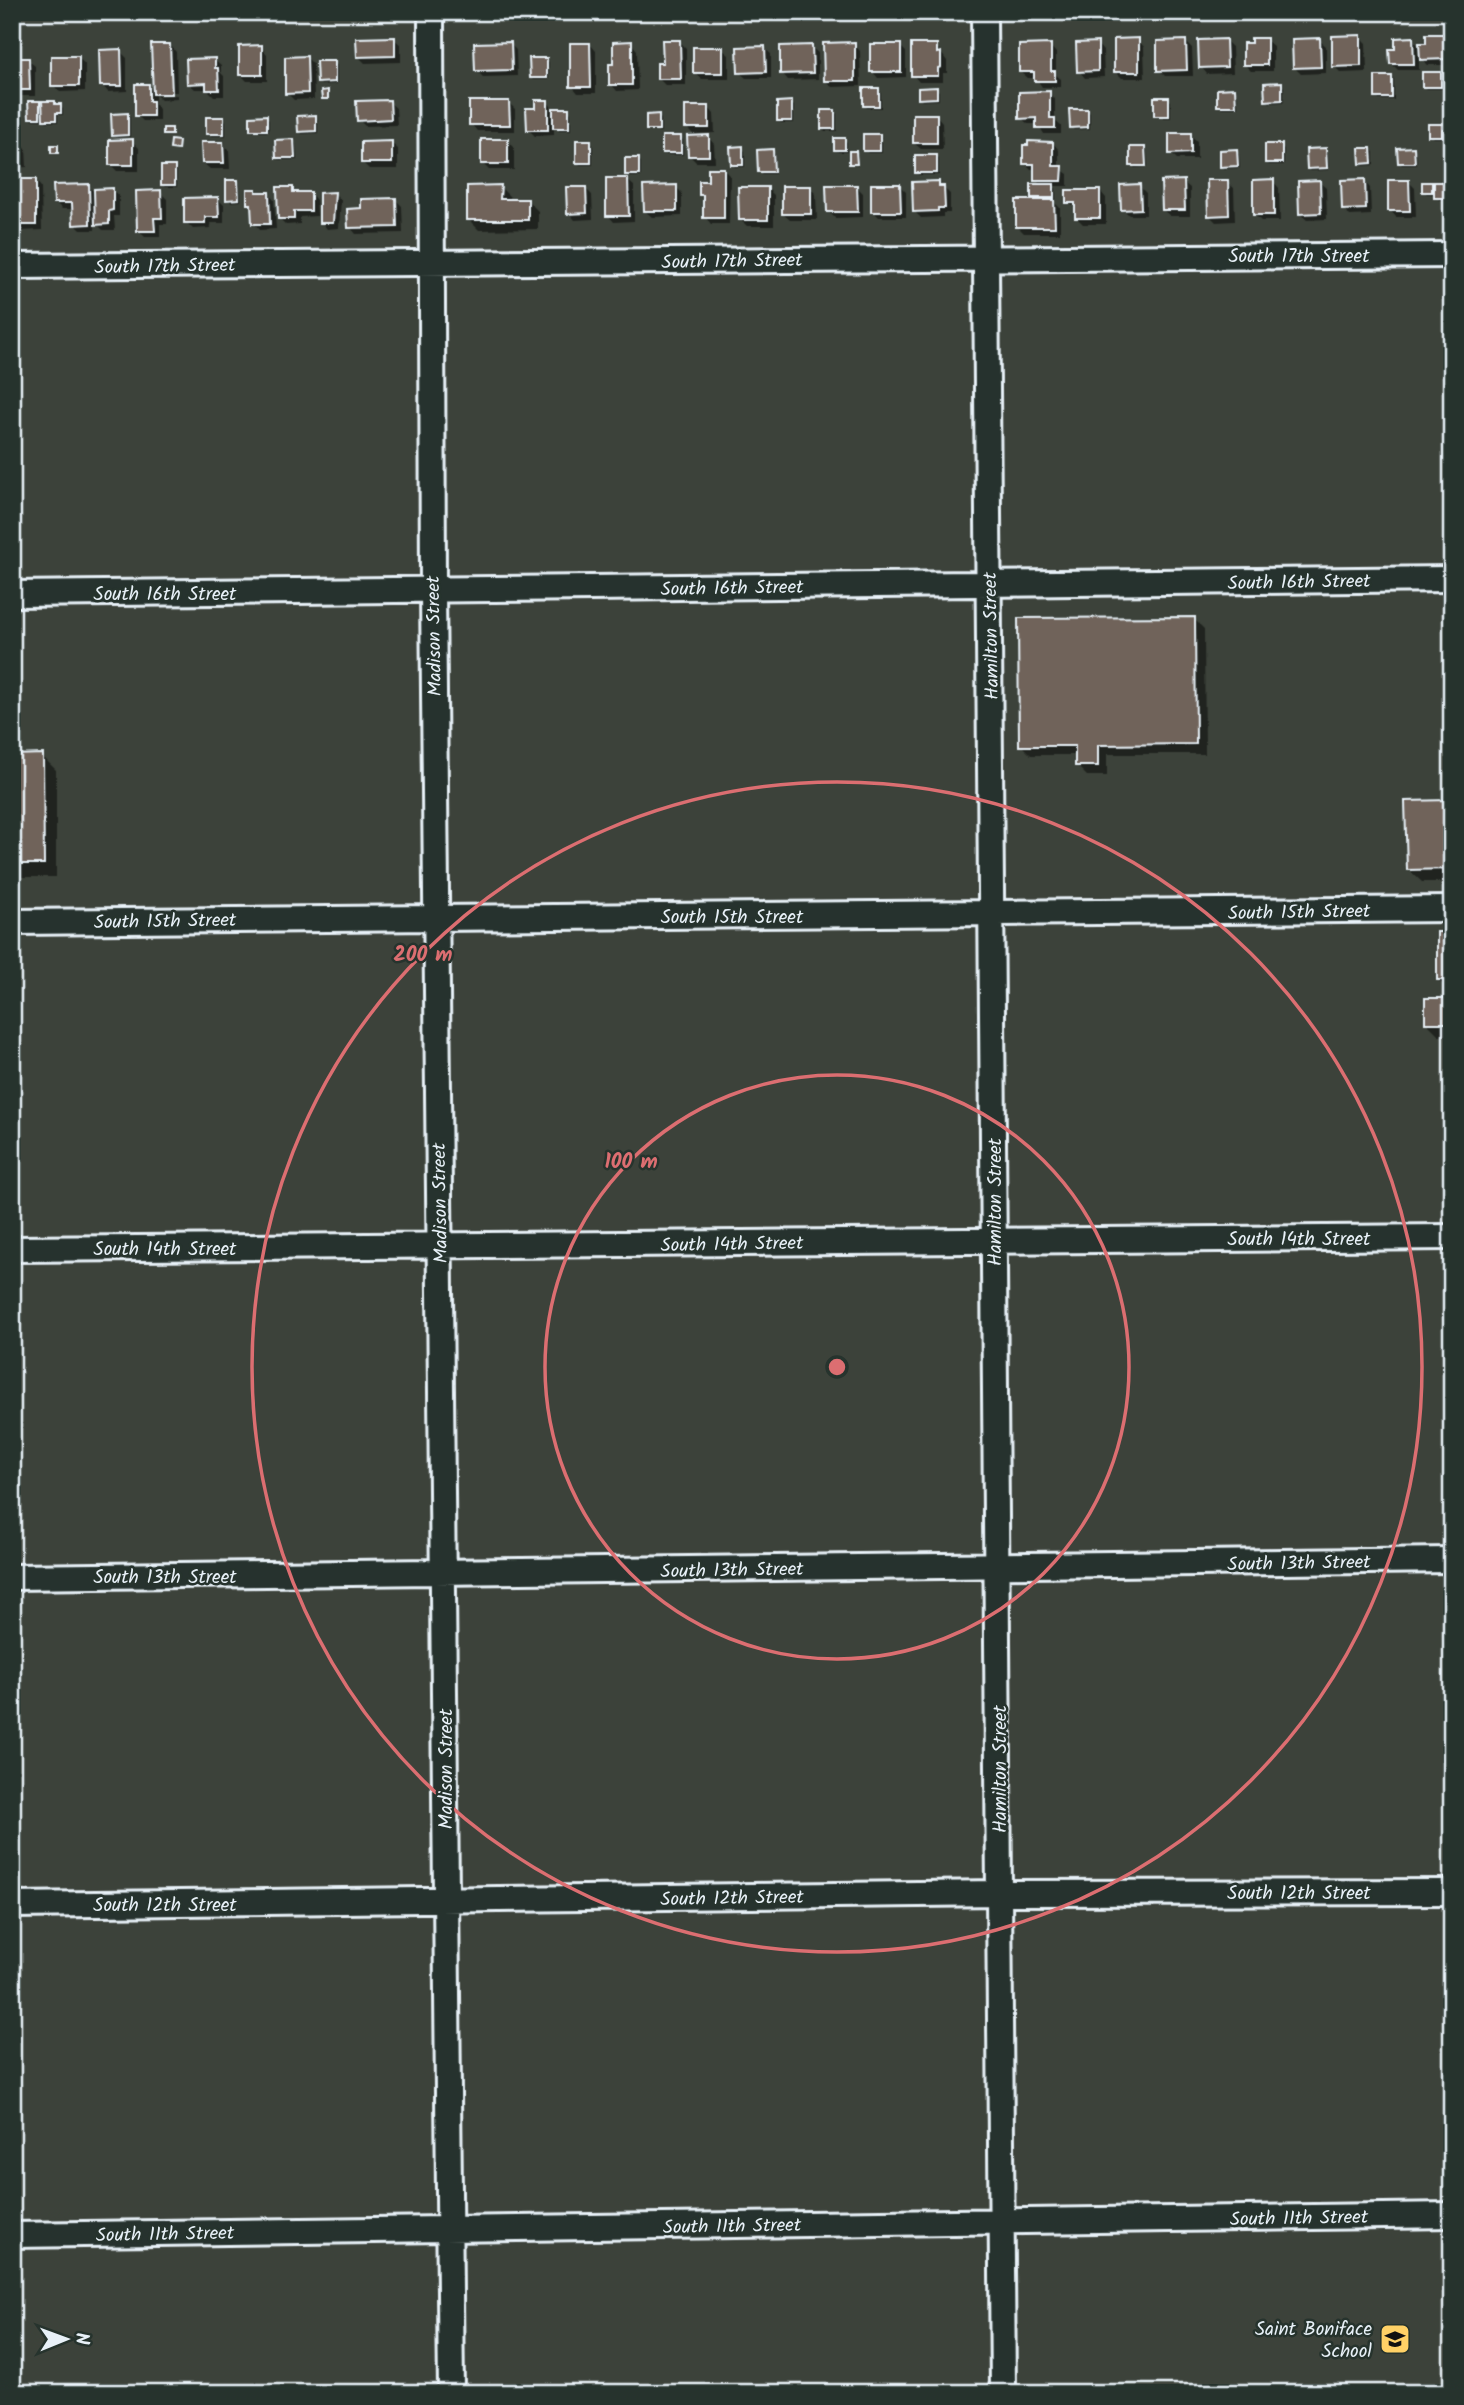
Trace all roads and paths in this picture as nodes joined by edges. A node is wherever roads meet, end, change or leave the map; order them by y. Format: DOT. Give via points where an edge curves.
graph roads {
  1 [pos="431,12"];
  2 [pos="984,12"];
  3 [pos="1452,254"];
  4 [pos="985,258"];
  5 [pos="430,262"];
  6 [pos="12,266"];
  7 [pos="1452,579"];
  8 [pos="989,584"];
  9 [pos="433,591"];
  10 [pos="12,594"];
  11 [pos="1452,909"];
  12 [pos="992,915"];
  13 [pos="437,916"];
  14 [pos="12,922"];
  15 [pos="1452,1237"];
  16 [pos="995,1240"];
  17 [pos="440,1246"];
  18 [pos="12,1250"];
  19 [pos="1452,1560"];
  20 [pos="998,1564"];
  21 [pos="444,1574"];
  22 [pos="12,1577"];
  23 [pos="1452,1892"];
  24 [pos="1000,1894"];
  25 [pos="446,1901"];
  26 [pos="12,1905"];
  27 [pos="1452,2215"];
  28 [pos="1002,2221"];
  29 [pos="449,2229"];
  30 [pos="12,2235"];
  31 [pos="450,2393"];
  32 [pos="1003,2393"];
  1 -- 5 [label="street, Madison Street"];
  2 -- 4 [label="street, Hamilton Street"];
  3 -- 4 [label="street, South 17th Street"];
  4 -- 5 [label="street, South 17th Street"];
  4 -- 8 [label="street, Hamilton Street"];
  5 -- 6 [label="street, South 17th Street"];
  5 -- 9 [label="street, Madison Street"];
  7 -- 8 [label="street, South 16th Street"];
  8 -- 9 [label="street, South 16th Street"];
  8 -- 12 [label="street, Hamilton Street"];
  9 -- 10 [label="street, South 16th Street"];
  9 -- 13 [label="street, Madison Street"];
  11 -- 12 [label="street, South 15th Street"];
  12 -- 13 [label="street, South 15th Street"];
  12 -- 16 [label="street, Hamilton Street"];
  13 -- 14 [label="street, South 15th Street"];
  13 -- 17 [label="street, Madison Street"];
  15 -- 16 [label="street, South 14th Street"];
  16 -- 17 [label="street, South 14th Street"];
  16 -- 20 [label="street, Hamilton Street"];
  17 -- 18 [label="street, South 14th Street"];
  17 -- 21 [label="street, Madison Street"];
  19 -- 20 [label="street, South 13th Street"];
  20 -- 21 [label="street, South 13th Street"];
  20 -- 24 [label="street, Hamilton Street"];
  21 -- 22 [label="street, South 13th Street"];
  21 -- 25 [label="street, Madison Street"];
  23 -- 24 [label="street, South 12th Street"];
  24 -- 25 [label="street, South 12th Street"];
  24 -- 28 [label="street, Hamilton Street"];
  25 -- 26 [label="street, South 12th Street"];
  25 -- 29 [label="street, Madison Street"];
  27 -- 28 [label="street, South 11th Street"];
  28 -- 29 [label="street, South 11th Street"];
  28 -- 32 [label="street, Hamilton Street"];
  29 -- 30 [label="street, South 11th Street"];
  29 -- 31 [label="street, Madison Street"];
}
